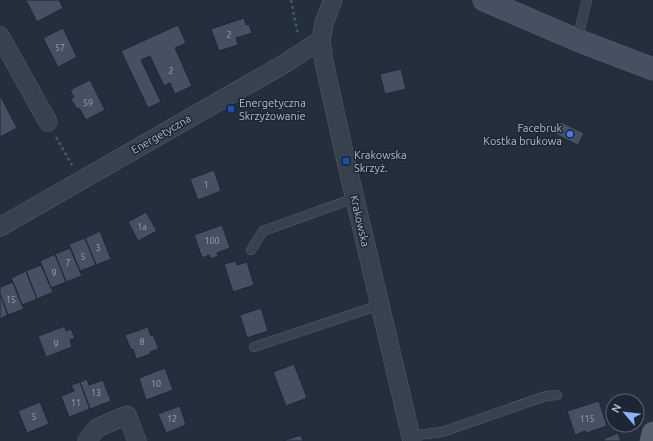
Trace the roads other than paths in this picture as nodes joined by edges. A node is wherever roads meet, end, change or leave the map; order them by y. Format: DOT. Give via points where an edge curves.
graph roads {
  1 [pos="484,0"];
  2 [pos="588,0"];
  3 [pos="331,1"];
  4 [pos="321,40"];
  5 [pos="577,40"];
  6 [pos="2,45"];
  7 [pos="653,69"];
  8 [pos="48,122"];
  9 [pos="355,198"];
  10 [pos="0,227"];
  11 [pos="251,250"];
  12 [pos="380,305"];
  13 [pos="254,347"];
  14 [pos="557,395"];
  15 [pos="653,433"];
  16 [pos="412,439"];
  17 [pos="87,441"];
  18 [pos="137,441"];
  19 [pos="651,441"];
  1 -- 5 [label="street"];
  2 -- 5 [label="lane"];
  3 -- 4 [label="street, Krakowska"];
  4 -- 9 [label="street, Krakowska"];
  4 -- 10 [label="street, Energetyczna" via="278,68"];
  5 -- 7 [label="street"];
  6 -- 8 [label="street"];
  9 -- 11 [label="lane" via="263,231"];
  9 -- 12 [label="street, Krakowska"];
  12 -- 13 [label="lane"];
  12 -- 16 [label="street, Krakowska"];
  14 -- 16 [label="lane" via="546,396 442,432"];
  15 -- 19 [label="main road"];
  17 -- 18 [label="street" via="97,428 127,414"];
}
